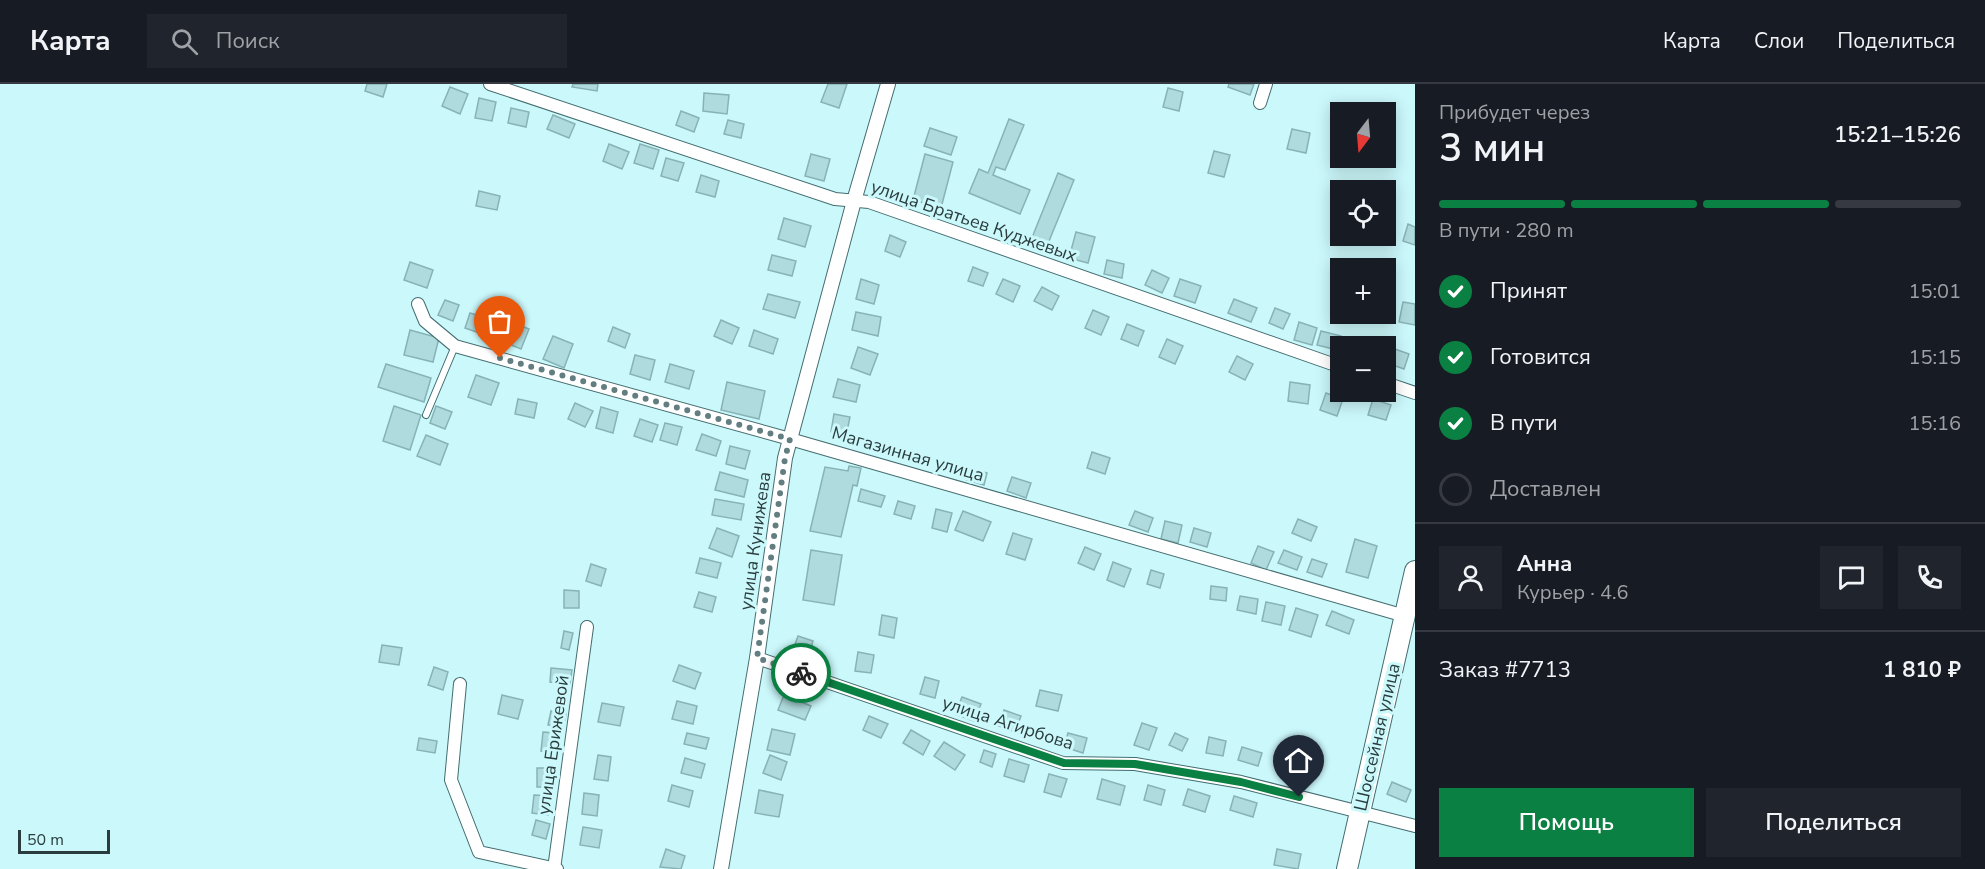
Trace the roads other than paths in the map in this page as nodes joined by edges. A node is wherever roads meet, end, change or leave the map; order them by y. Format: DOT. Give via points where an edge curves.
graph roads {
  1 [pos="490,84"];
  2 [pos="888,84"];
  3 [pos="1266,84"];
  4 [pos="1260,103"];
  5 [pos="854,201"];
  6 [pos="418,304"];
  7 [pos="455,346"];
  8 [pos="1330,363"];
  9 [pos="1396,386"];
  10 [pos="1415,393"];
  11 [pos="426,415"];
  12 [pos="790,439"];
  13 [pos="1415,570"];
  14 [pos="1405,616"];
  15 [pos="587,627"];
  16 [pos="757,658"];
  17 [pos="460,684"];
  18 [pos="1360,813"];
  19 [pos="1415,826"];
  20 [pos="555,869"];
  21 [pos="721,869"];
  22 [pos="1347,869"];
  1 -- 5 [label="street, улица Братьев Куджевых" via="835,199"];
  2 -- 5 [label="street, улица Кунижева"];
  3 -- 4 [label="street"];
  5 -- 8 [label="street, улица Братьев Куджевых" via="869,202"];
  5 -- 12 [label="street, улица Кунижева"];
  6 -- 7 [label="street, Магазинная улица" via="425,321"];
  7 -- 11 [label="lane"];
  7 -- 12 [label="street, Магазинная улица"];
  9 -- 10 [label="street"];
  12 -- 14 [label="street, Магазинная улица"];
  12 -- 16 [label="street, улица Кунижева"];
  13 -- 14 [label="highway, Шоссейная улица"];
  14 -- 18 [label="highway, Шоссейная улица"];
  15 -- 20 [label="street, улица Ерижевой"];
  16 -- 18 [label="street, улица Агирбова" via="1064,763 1135,764 1241,782"];
  16 -- 21 [label="street, улица Кунижева"];
  17 -- 20 [label="street, улица Ерижевой" via="451,780 479,852"];
  18 -- 19 [label="street, улица Агирбова"];
  18 -- 22 [label="highway, Шоссейная улица"];
}
